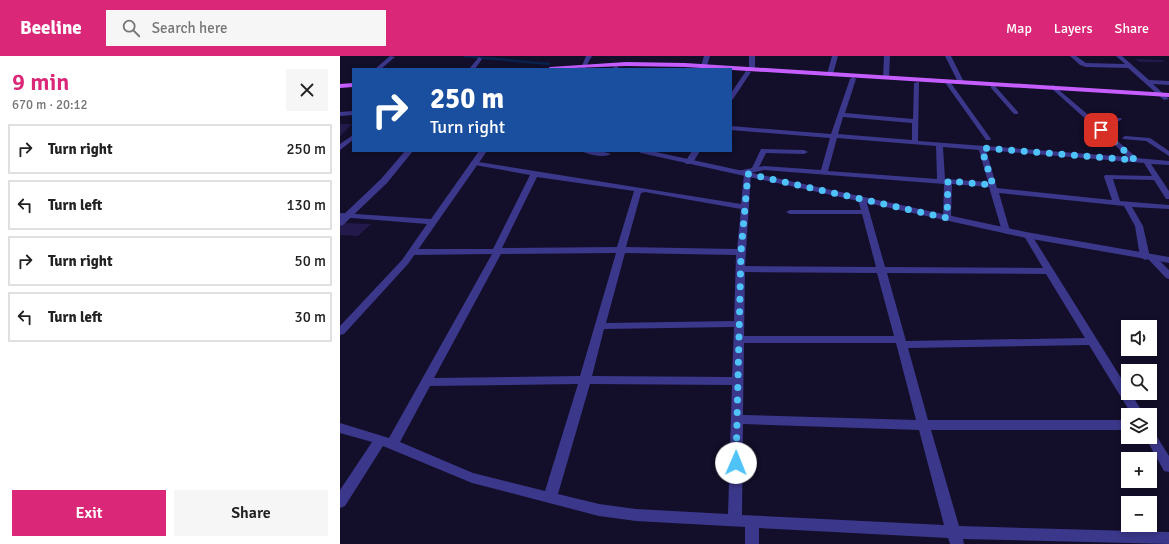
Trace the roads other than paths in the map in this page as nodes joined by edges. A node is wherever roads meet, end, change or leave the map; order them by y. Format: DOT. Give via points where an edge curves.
graph roads {
  1 [pos="589,56"];
  2 [pos="706,56"];
  3 [pos="752,56"];
  4 [pos="834,56"];
  5 [pos="887,56"];
  6 [pos="948,56"];
  7 [pos="1074,56"];
  8 [pos="1119,56"];
  9 [pos="392,57"];
  10 [pos="479,59"];
  11 [pos="1131,66"];
  12 [pos="583,67"];
  13 [pos="702,67"];
  14 [pos="379,68"];
  15 [pos="473,68"];
  16 [pos="566,68"];
  17 [pos="718,68"];
  18 [pos="732,69"];
  19 [pos="750,70"];
  20 [pos="732,71"];
  21 [pos="830,74"];
  22 [pos="886,77"];
  23 [pos="853,79"];
  24 [pos="340,82"];
  25 [pos="352,82"];
  26 [pos="917,82"];
  27 [pos="961,82"];
  28 [pos="1149,82"];
  29 [pos="1169,83"];
  30 [pos="949,84"];
  31 [pos="352,85"];
  32 [pos="340,86"];
  33 [pos="992,87"];
  34 [pos="1055,90"];
  35 [pos="732,96"];
  36 [pos="1167,97"];
  37 [pos="352,113"];
  38 [pos="1016,113"];
  39 [pos="340,114"];
  40 [pos="841,115"];
  41 [pos="1119,119"];
  42 [pos="1089,120"];
  43 [pos="916,121"];
  44 [pos="732,128"];
  45 [pos="834,136"];
  46 [pos="352,138"];
  47 [pos="1126,138"];
  48 [pos="988,139"];
  49 [pos="915,142"];
  50 [pos="352,144"];
  51 [pos="939,144"];
  52 [pos="342,146"];
  53 [pos="984,148"];
  54 [pos="408,152"];
  55 [pos="482,152"];
  56 [pos="593,152"];
  57 [pos="645,152"];
  58 [pos="695,152"];
  59 [pos="804,152"];
  60 [pos="607,154"];
  61 [pos="1169,154"];
  62 [pos="1135,160"];
  63 [pos="1146,161"];
  64 [pos="689,162"];
  65 [pos="474,163"];
  66 [pos="1169,163"];
  67 [pos="748,172"];
  68 [pos="824,172"];
  69 [pos="534,174"];
  70 [pos="1157,178"];
  71 [pos="945,181"];
  72 [pos="993,188"];
  73 [pos="642,190"];
  74 [pos="1169,197"];
  75 [pos="862,200"];
  76 [pos="1117,203"];
  77 [pos="1127,204"];
  78 [pos="745,207"];
  79 [pos="1169,208"];
  80 [pos="790,212"];
  81 [pos="866,212"];
  82 [pos="344,216"];
  83 [pos="947,218"];
  84 [pos="434,222"];
  85 [pos="340,224"];
  86 [pos="1006,231"];
  87 [pos="1028,236"];
  88 [pos="620,250"];
  89 [pos="497,251"];
  90 [pos="413,252"];
  91 [pos="741,252"];
  92 [pos="1149,258"];
  93 [pos="1169,260"];
  94 [pos="741,269"];
  95 [pos="882,270"];
  96 [pos="1050,271"];
  97 [pos="1169,276"];
  98 [pos="740,324"];
  99 [pos="600,326"];
  100 [pos="340,332"];
  101 [pos="739,340"];
  102 [pos="902,342"];
  103 [pos="1094,342"];
  104 [pos="585,380"];
  105 [pos="738,381"];
  106 [pos="426,382"];
  107 [pos="1134,408"];
  108 [pos="737,419"];
  109 [pos="922,425"];
  110 [pos="1121,425"];
  111 [pos="340,428"];
  112 [pos="386,442"];
  113 [pos="1155,444"];
  114 [pos="1169,467"];
  115 [pos="550,498"];
  116 [pos="340,502"];
  117 [pos="735,520"];
  118 [pos="752,521"];
  119 [pos="955,538"];
  120 [pos="1169,538"];
  121 [pos="752,544"];
  1 -- 12 [label="street"];
  2 -- 13 [label="street"];
  3 -- 19 [label="street"];
  4 -- 21 [label="street"];
  5 -- 22 [label="street"];
  6 -- 27 [label="street"];
  7 -- 11 [label="street" via="1086,65"];
  8 -- 11 [label="street"];
  9 -- 14 [label="street"];
  10 -- 15 [label="street"];
  11 -- 28 [label="street"];
  12 -- 13 [label="main road" via="638,64"];
  12 -- 16 [label="main road"];
  13 -- 17 [label="main road"];
  18 -- 19 [label="main road"];
  19 -- 20 [label="main road"];
  19 -- 21 [label="main road"];
  19 -- 23 [label="main road"];
  19 -- 35 [label="street"];
  21 -- 22 [label="main road"];
  22 -- 27 [label="main road"];
  23 -- 26 [label="main road"];
  23 -- 40 [label="street"];
  24 -- 25 [label="main road"];
  26 -- 30 [label="main road"];
  26 -- 43 [label="street"];
  27 -- 34 [label="main road"];
  28 -- 29 [label="street"];
  28 -- 36 [label="street"];
  30 -- 33 [label="main road"];
  30 -- 48 [label="street"];
  31 -- 32 [label="main road"];
  33 -- 34 [label="main road"];
  33 -- 38 [label="street"];
  34 -- 36 [label="main road"];
  34 -- 42 [label="street"];
  37 -- 39 [label="street"];
  40 -- 43 [label="street"];
  40 -- 45 [label="street"];
  41 -- 42 [label="street"];
  42 -- 62 [label="street"];
  43 -- 49 [label="street"];
  44 -- 45 [label="street"];
  45 -- 49 [label="street"];
  45 -- 68 [label="street"];
  46 -- 52 [label="street"];
  47 -- 61 [label="street" via="1148,139"];
  49 -- 51 [label="street"];
  50 -- 52 [label="street"];
  51 -- 53 [label="street"];
  51 -- 71 [label="street"];
  53 -- 62 [label="street"];
  53 -- 72 [label="street" via="982,150"];
  54 -- 82 [label="street" via="384,181"];
  55 -- 65 [label="street"];
  56 -- 60 [label="street"];
  57 -- 64 [label="street"];
  58 -- 64 [label="street"];
  59 -- 67 [label="street" via="764,151"];
  62 -- 63 [label="street"];
  63 -- 66 [label="street"];
  63 -- 70 [label="street"];
  64 -- 67 [label="street"];
  65 -- 69 [label="street"];
  65 -- 84 [label="street"];
  67 -- 68 [label="street" via="764,168"];
  67 -- 75 [label="street"];
  67 -- 78 [label="street"];
  68 -- 71 [label="street"];
  69 -- 73 [label="street"];
  69 -- 89 [label="street"];
  70 -- 74 [label="street"];
  70 -- 76 [label="street" via="1108,177"];
  71 -- 72 [label="street"];
  71 -- 83 [label="street"];
  72 -- 76 [label="street"];
  72 -- 86 [label="street"];
  73 -- 78 [label="street"];
  73 -- 88 [label="street" via="638,192"];
  75 -- 81 [label="street"];
  75 -- 83 [label="street"];
  76 -- 77 [label="street"];
  77 -- 79 [label="street"];
  77 -- 92 [label="street" via="1140,227"];
  78 -- 91 [label="street"];
  80 -- 81 [label="street"];
  81 -- 95 [label="street"];
  82 -- 84 [label="street"];
  82 -- 85 [label="street"];
  83 -- 86 [label="street"];
  84 -- 90 [label="street"];
  86 -- 87 [label="street"];
  87 -- 92 [label="street"];
  87 -- 96 [label="street"];
  88 -- 89 [label="street"];
  88 -- 91 [label="street"];
  88 -- 99 [label="street"];
  89 -- 90 [label="street"];
  89 -- 106 [label="street"];
  90 -- 100 [label="street"];
  91 -- 94 [label="street"];
  92 -- 93 [label="street"];
  92 -- 97 [label="street"];
  94 -- 95 [label="street"];
  94 -- 98 [label="street"];
  95 -- 96 [label="street"];
  95 -- 102 [label="street"];
  96 -- 103 [label="street"];
  98 -- 99 [label="street"];
  98 -- 101 [label="street"];
  99 -- 104 [label="street"];
  101 -- 102 [label="street"];
  101 -- 105 [label="street"];
  102 -- 103 [label="street"];
  102 -- 109 [label="street"];
  103 -- 107 [label="street"];
  104 -- 105 [label="street"];
  104 -- 106 [label="street"];
  104 -- 115 [label="street"];
  105 -- 108 [label="street"];
  106 -- 112 [label="street"];
  108 -- 109 [label="street"];
  108 -- 117 [label="street"];
  109 -- 110 [label="street"];
  109 -- 119 [label="street"];
  111 -- 112 [label="street"];
  112 -- 115 [label="street" via="461,474"];
  112 -- 116 [label="street"];
  113 -- 114 [label="street"];
  115 -- 117 [label="street" via="615,513"];
  117 -- 118 [label="street"];
  118 -- 119 [label="street"];
  118 -- 121 [label="street"];
  119 -- 120 [label="street"];
}
